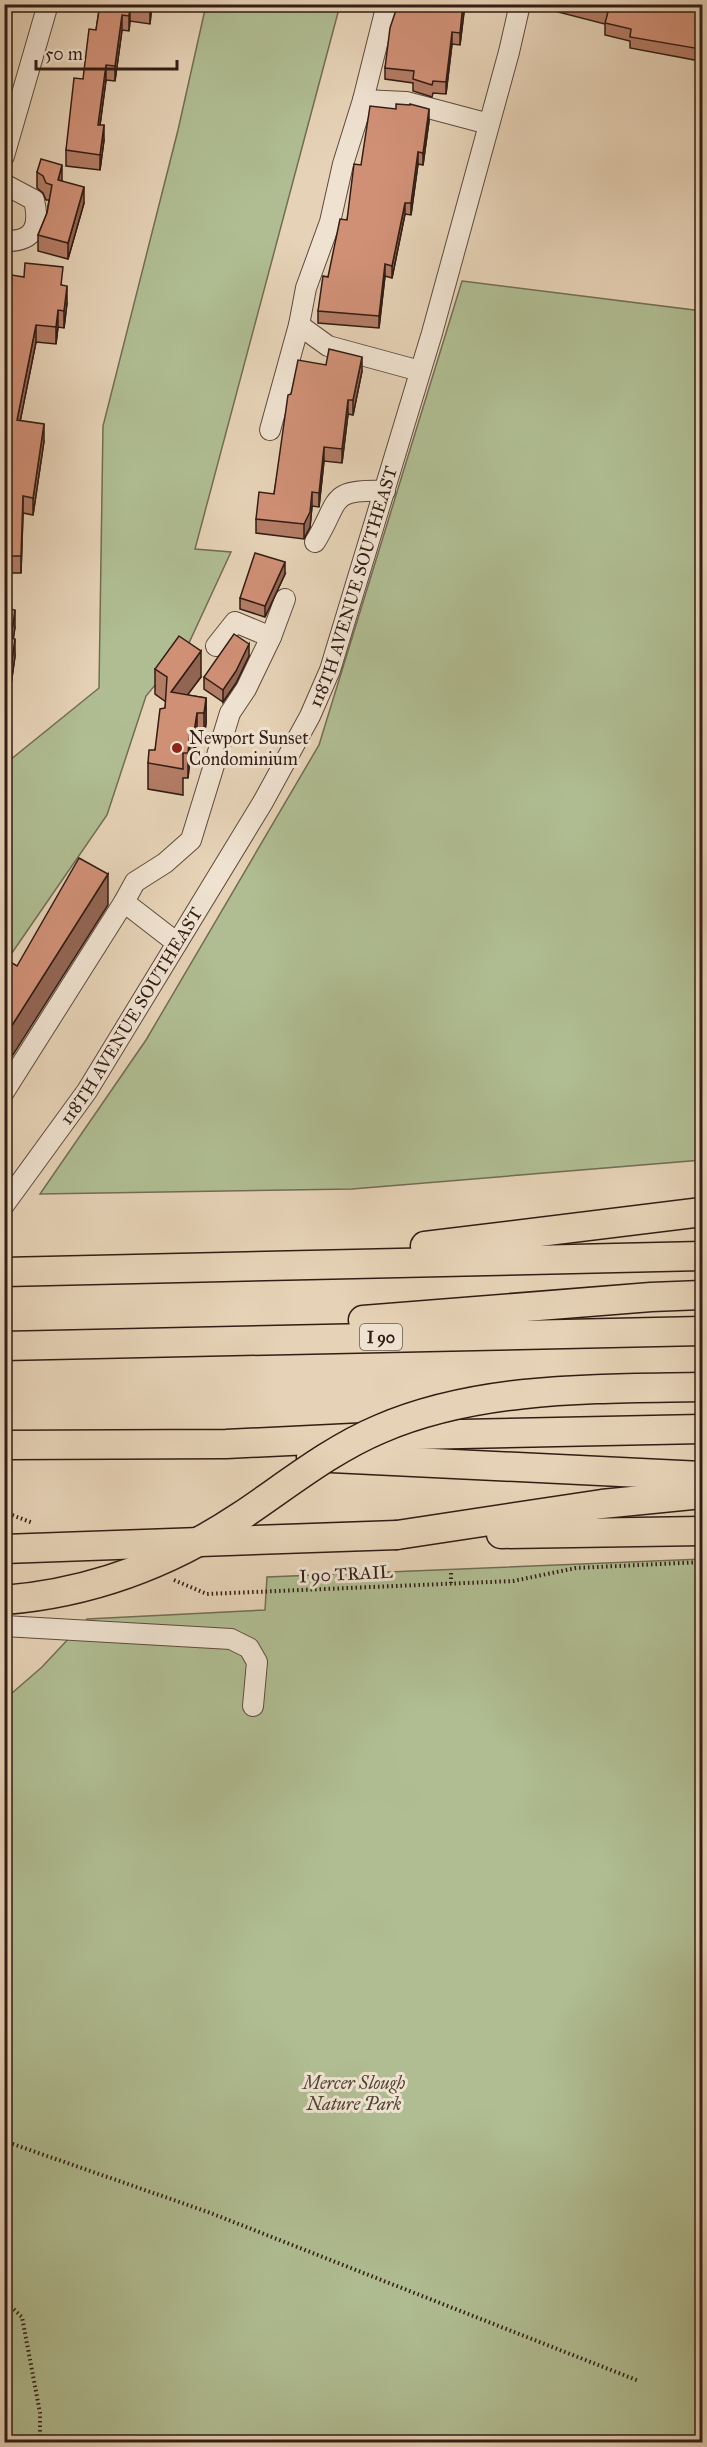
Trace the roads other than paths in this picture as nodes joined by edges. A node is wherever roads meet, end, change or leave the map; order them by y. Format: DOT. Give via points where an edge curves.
graph roads {
  1 [pos="48,4"];
  2 [pos="387,4"];
  3 [pos="520,4"];
  4 [pos="363,100"];
  5 [pos="489,124"];
  6 [pos="4,156"];
  7 [pos="4,184"];
  8 [pos="4,241"];
  9 [pos="299,325"];
  10 [pos="420,371"];
  11 [pos="270,430"];
  12 [pos="385,491"];
  13 [pos="315,542"];
  14 [pos="285,599"];
  15 [pos="271,637"];
  16 [pos="216,646"];
  17 [pos="124,902"];
  18 [pos="177,942"];
  19 [pos="4,1092"];
  20 [pos="8,1193"];
  21 [pos="702,1212"];
  22 [pos="702,1256"];
  23 [pos="215,1268"];
  24 [pos="4,1272"];
  25 [pos="702,1295"];
  26 [pos="702,1330"];
  27 [pos="58,1344"];
  28 [pos="4,1346"];
  29 [pos="702,1387"];
  30 [pos="702,1429"];
  31 [pos="226,1443"];
  32 [pos="4,1445"];
  33 [pos="702,1476"];
  34 [pos="702,1494"];
  35 [pos="702,1531"];
  36 [pos="397,1535"];
  37 [pos="4,1549"];
  38 [pos="4,1600"];
  39 [pos="4,1626"];
  40 [pos="253,1706"];
  1 -- 6 [label="street"];
  2 -- 4 [label="street"];
  3 -- 5 [label="street, 118TH AVENUE SOUTHEAST"];
  4 -- 5 [label="street" via="406,102"];
  4 -- 9 [label="street" via="330,222 306,288"];
  5 -- 10 [label="street, 118TH AVENUE SOUTHEAST"];
  7 -- 8 [label="street" via="34,200 38,218 29,236"];
  9 -- 10 [label="street" via="328,346"];
  9 -- 11 [label="street"];
  10 -- 12 [label="street, 118TH AVENUE SOUTHEAST"];
  12 -- 13 [label="street" via="346,493 332,504"];
  12 -- 18 [label="street, 118TH AVENUE SOUTHEAST" via="330,670 310,716 263,802"];
  14 -- 15 [label="street"];
  15 -- 16 [label="street" via="235,622"];
  15 -- 17 [label="street" via="230,713 191,840 135,882"];
  17 -- 18 [label="street"];
  17 -- 19 [label="street"];
  18 -- 20 [label="street, 118TH AVENUE SOUTHEAST" via="87,1091"];
  21 -- 23 [label="highway"];
  22 -- 23 [label="highway"];
  23 -- 24 [label="highway"];
  25 -- 27 [label="highway"];
  26 -- 27 [label="highway, I 90"];
  27 -- 28 [label="highway, I 90"];
  29 -- 38 [label="highway, bridge" via="532,1395 475,1401 429,1412 379,1429 340,1449 213,1534 156,1564 68,1592"];
  30 -- 31 [label="highway, bridge"];
  31 -- 32 [label="highway"];
  31 -- 33 [label="highway, bridge" via="292,1456"];
  34 -- 36 [label="highway" via="602,1504"];
  35 -- 36 [label="highway"];
  36 -- 37 [label="highway, bridge"];
  39 -- 40 [label="street" via="231,1639 249,1648 257,1662"];
}
